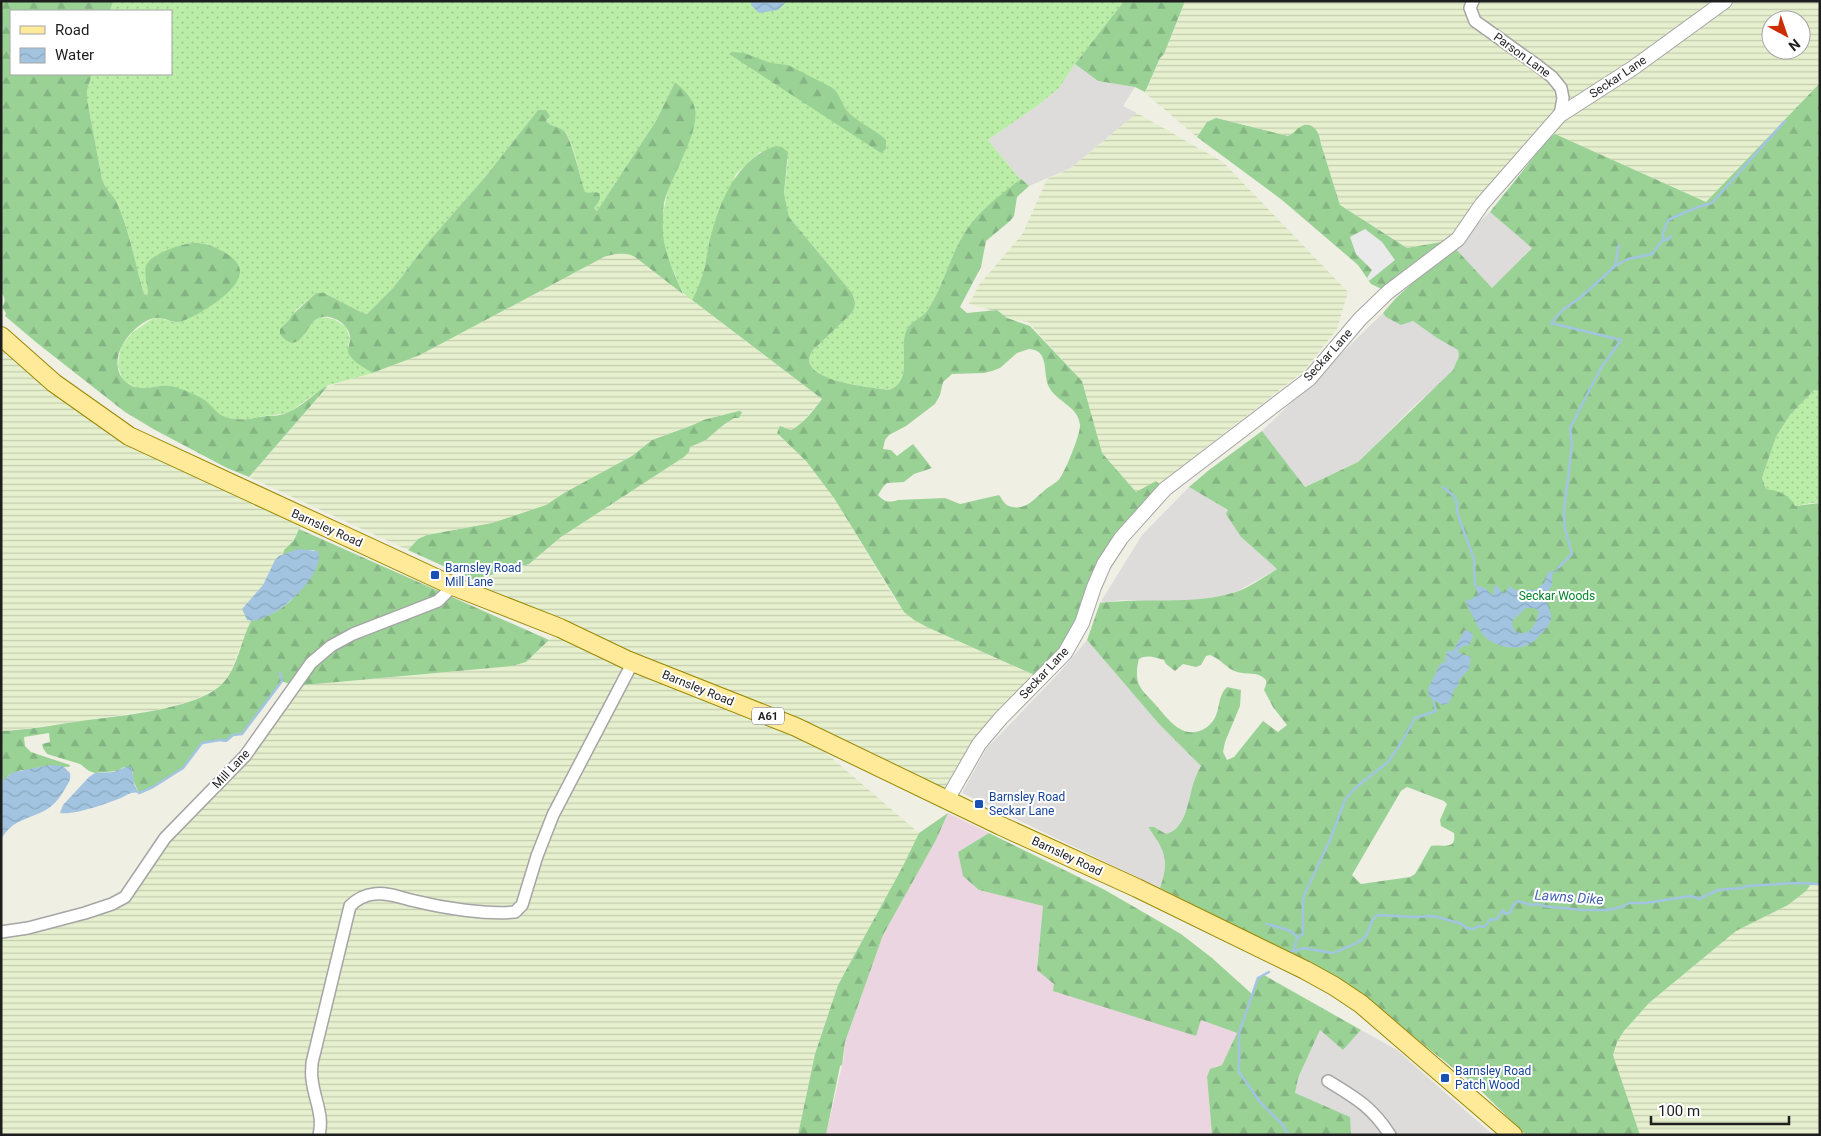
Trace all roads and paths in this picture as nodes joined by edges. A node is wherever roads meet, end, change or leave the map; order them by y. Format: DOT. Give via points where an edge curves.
graph roads {
  1 [pos="1473,1"];
  2 [pos="1725,1"];
  3 [pos="1560,115"];
  4 [pos="1,336"];
  5 [pos="453,586"];
  6 [pos="633,662"];
  7 [pos="947,800"];
  8 [pos="1,932"];
  9 [pos="1328,1081"];
  10 [pos="319,1135"];
  11 [pos="1390,1135"];
  12 [pos="1513,1135"];
  1 -- 3 [label="street, Parson Lane" via="1470,8 1475,21 1538,66 1561,88"];
  2 -- 3 [label="street, Seckar Lane" via="1633,68"];
  3 -- 7 [label="street, Seckar Lane" via="1482,204 1458,238 1376,303 1309,379 1165,489 1141,514 1104,564 1082,623 1066,653 979,744"];
  4 -- 5 [label="main road, Barnsley Road / A61" via="54,383 130,436"];
  5 -- 6 [label="main road, Barnsley Road / A61" via="560,628"];
  5 -- 8 [label="street, Mill Lane" via="438,601 353,634 331,646 311,663 245,756 165,838 126,897 85,913"];
  6 -- 7 [label="main road, Barnsley Road / A61" via="796,727"];
  6 -- 10 [label="street" via="552,815 522,905 515,912 470,910 416,902 389,894 367,895 350,906 312,1063 311,1079 320,1110"];
  7 -- 12 [label="main road, Barnsley Road / A61" via="1137,888 1334,986 1361,1004"];
  9 -- 11 [label="street" via="1366,1106 1381,1120"];
}
